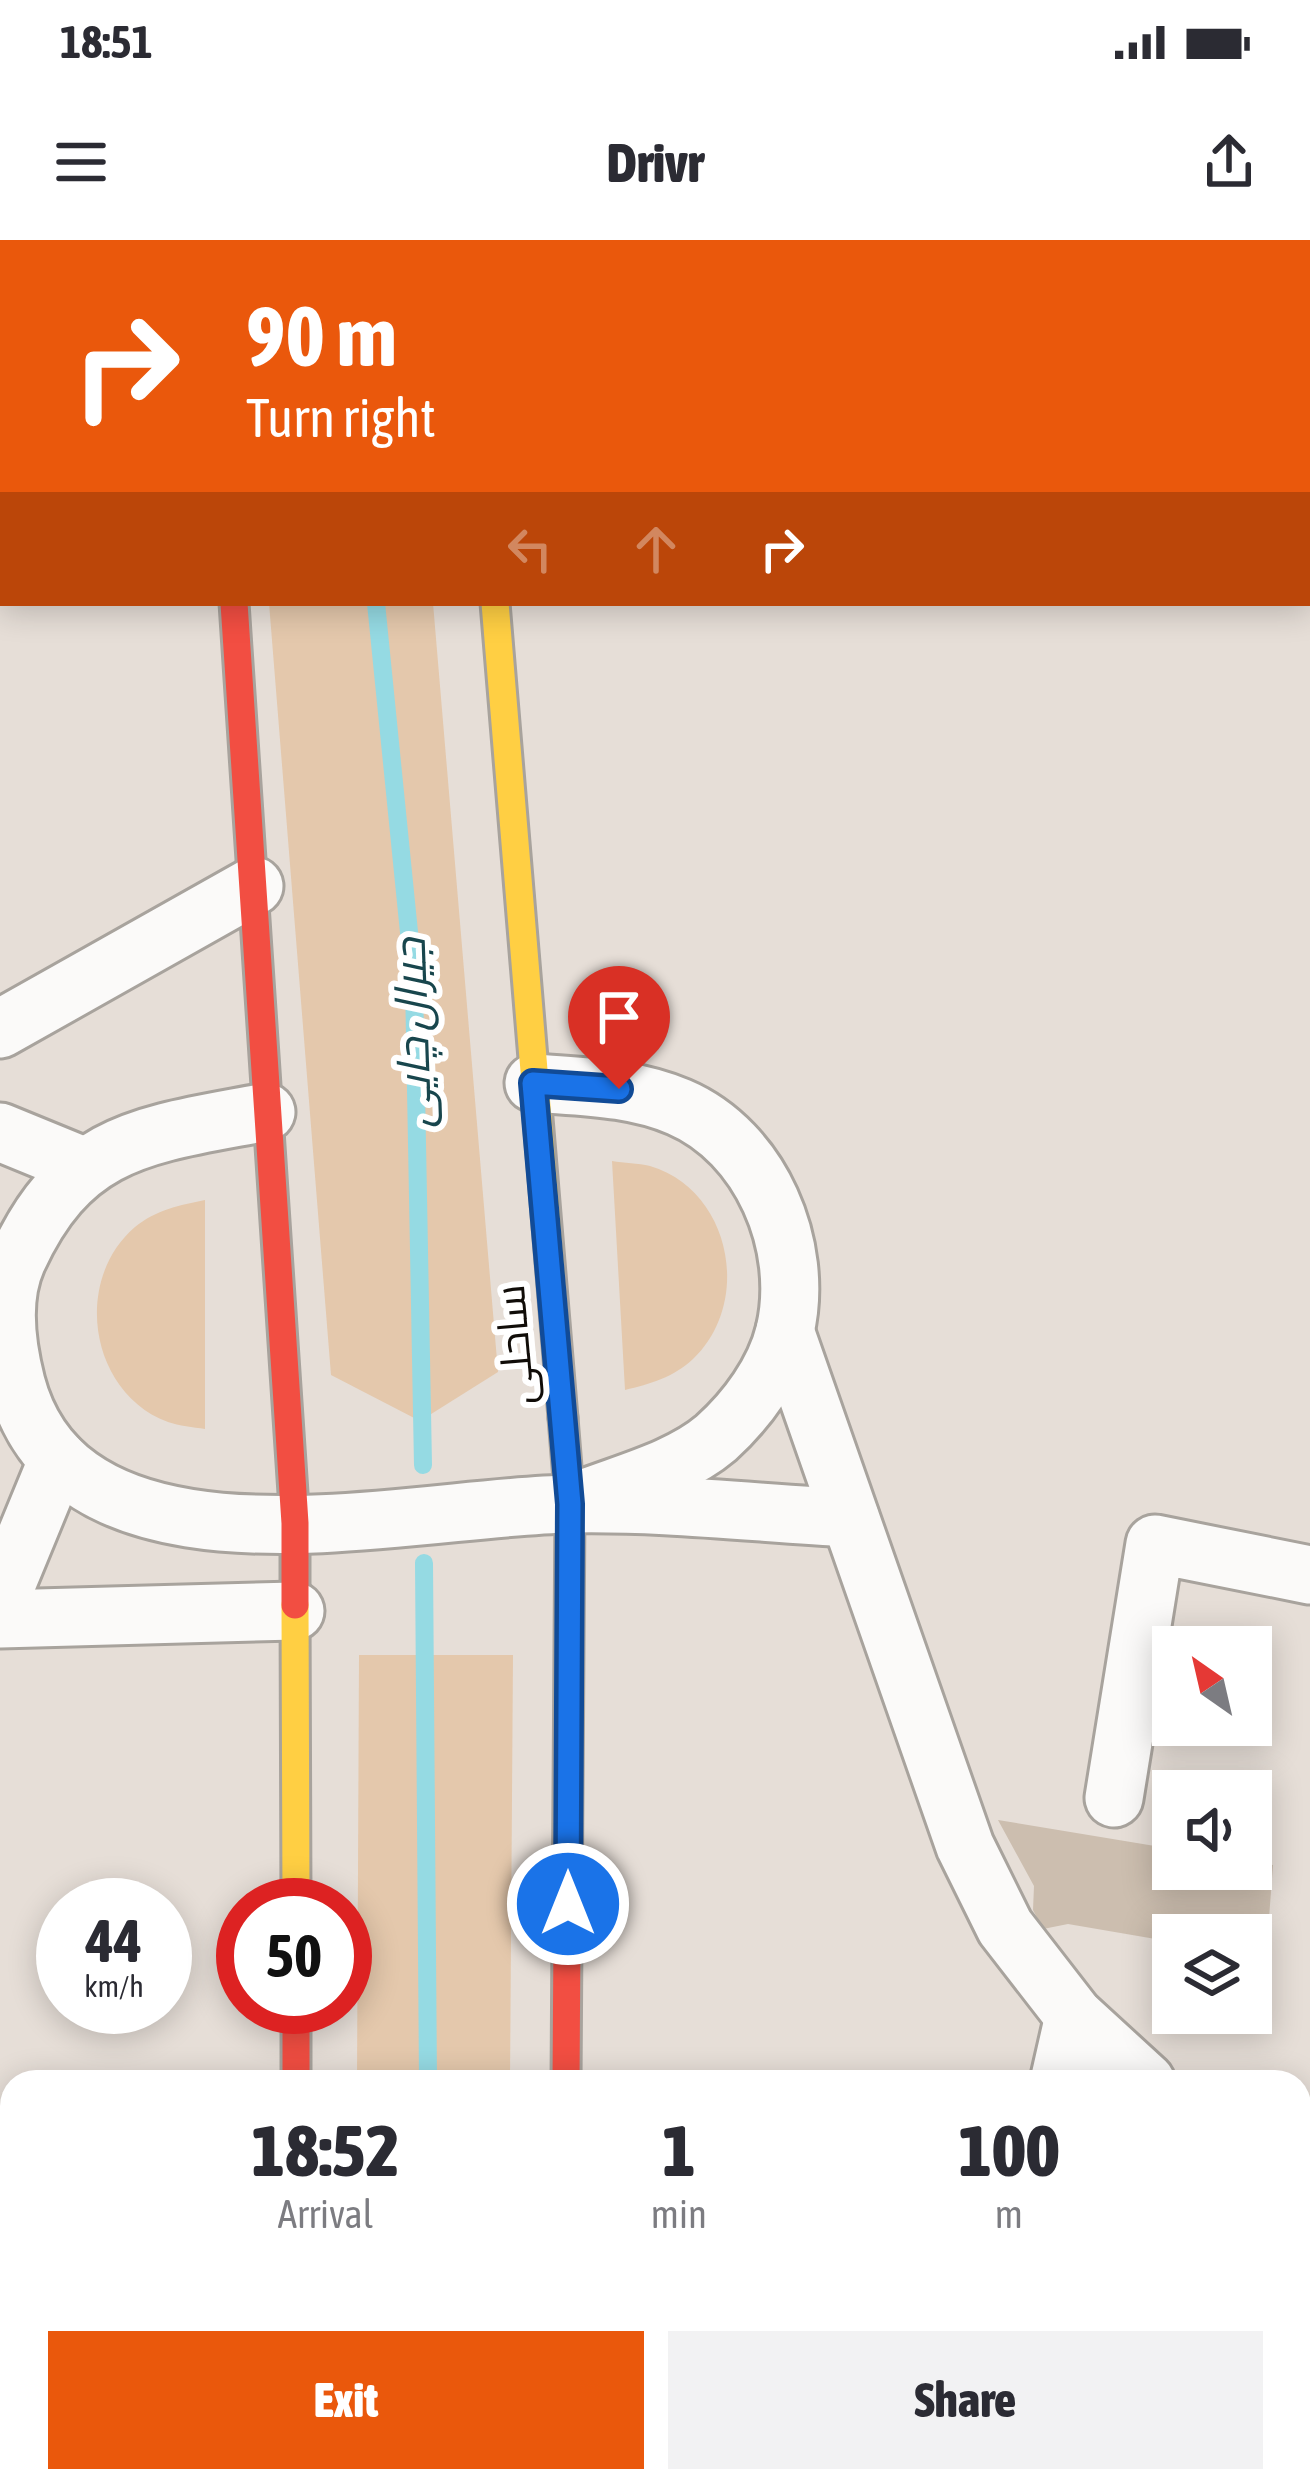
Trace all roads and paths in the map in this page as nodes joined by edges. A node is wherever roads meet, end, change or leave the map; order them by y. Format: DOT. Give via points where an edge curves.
graph roads {
  1 [pos="234,606"];
  2 [pos="495,606"];
  3 [pos="254,886"];
  4 [pos="0,1029"];
  5 [pos="533,1083"];
  6 [pos="266,1112"];
  7 [pos="0,1132"];
  8 [pos="83,1166"];
  9 [pos="785,1331"];
  10 [pos="58,1459"];
  11 [pos="570,1504"];
  12 [pos="850,1518"];
  13 [pos="295,1523"];
  14 [pos="1310,1574"];
  15 [pos="0,1600"];
  16 [pos="295,1611"];
  17 [pos="0,1619"];
  18 [pos="1114,1798"];
  19 [pos="296,1878"];
  20 [pos="1074,2016"];
  21 [pos="296,2034"];
  22 [pos="296,2070"];
  23 [pos="566,2070"];
  24 [pos="1062,2070"];
  25 [pos="1133,2070"];
  1 -- 3 [label="main road"];
  2 -- 5 [label="main road, ساحلی"];
  3 -- 4 [label="street"];
  3 -- 6 [label="main road"];
  5 -- 9 [label="street" via="619,1089 664,1102 735,1147 773,1201 790,1265"];
  5 -- 11 [label="main road, ساحلی"];
  6 -- 8 [label="street" via="140,1136"];
  6 -- 13 [label="main road"];
  7 -- 8 [label="street"];
  8 -- 10 [label="street" via="38,1214 10,1274 5,1340 21,1404"];
  9 -- 11 [label="street" via="758,1392 713,1440"];
  9 -- 12 [label="street"];
  10 -- 13 [label="street" via="111,1499 174,1519"];
  10 -- 15 [label="street"];
  11 -- 12 [label="street"];
  11 -- 13 [label="street"];
  11 -- 23 [label="main road, ساحلی"];
  12 -- 20 [label="street" via="965,1846 1005,1927"];
  13 -- 16 [label="main road"];
  14 -- 18 [label="street" via="1155,1544"];
  16 -- 17 [label="street"];
  16 -- 19 [label="main road"];
  20 -- 24 [label="street"];
  20 -- 25 [label="street"];
  21 -- 22 [label="main road"];
}
